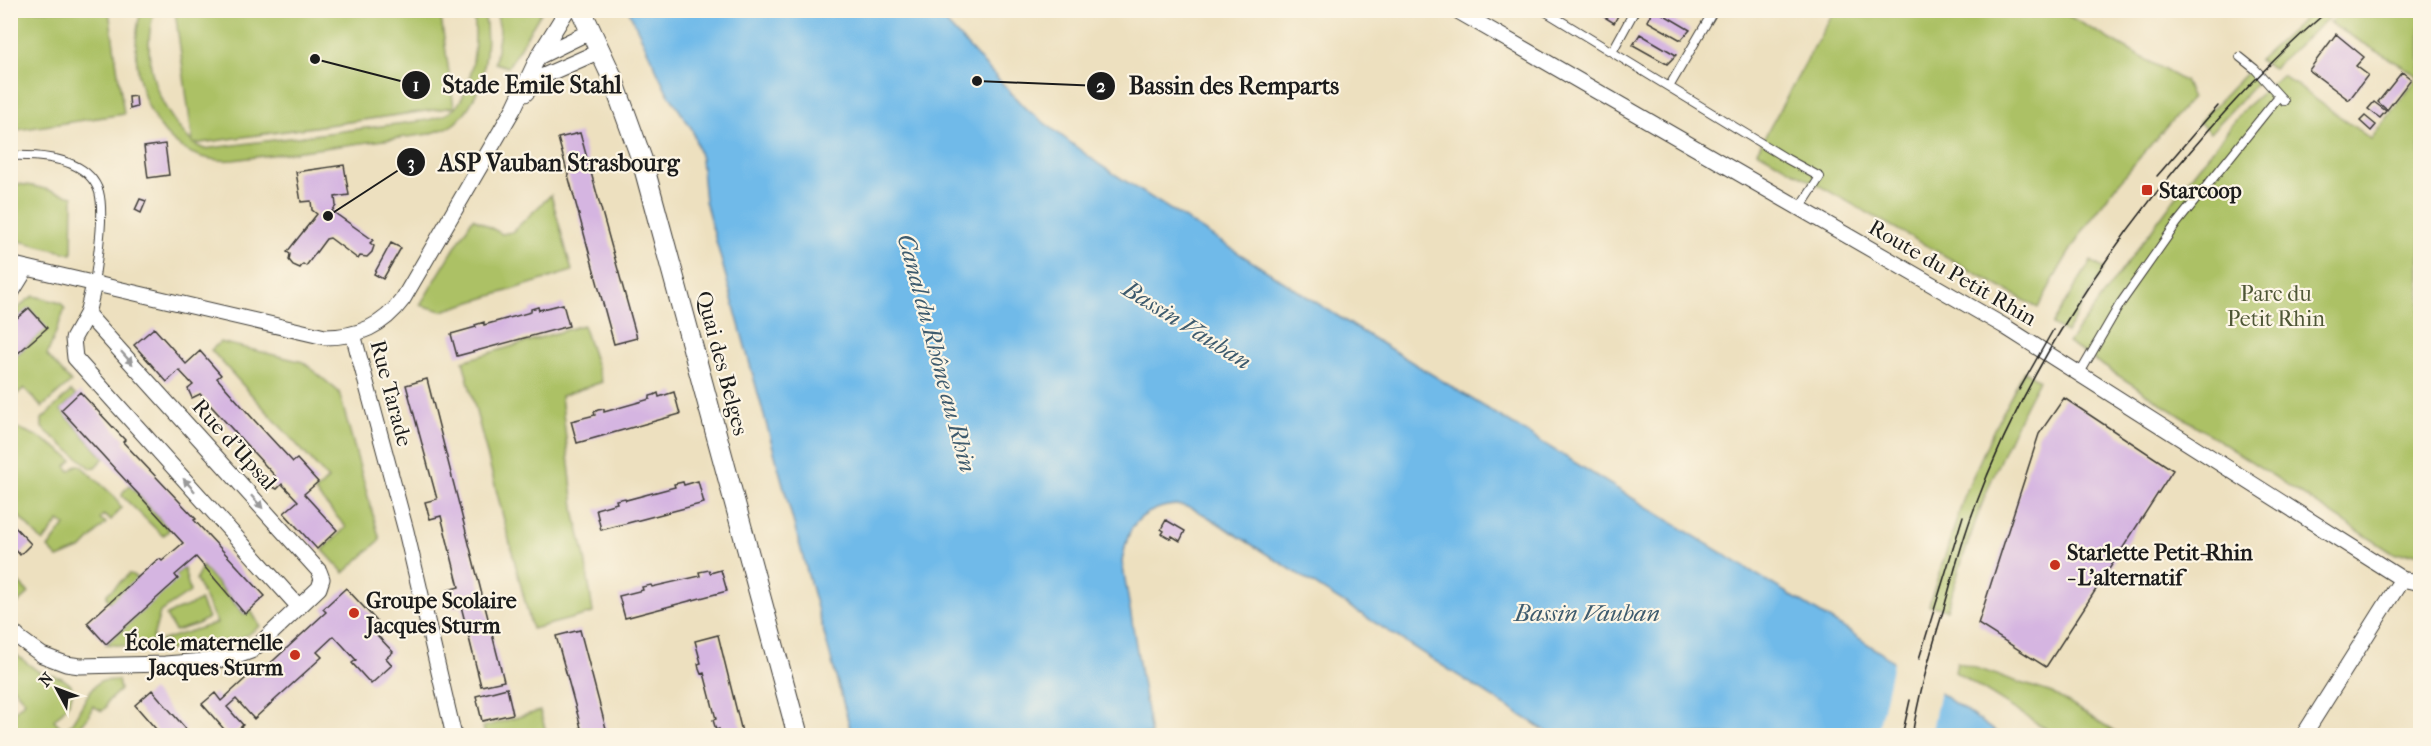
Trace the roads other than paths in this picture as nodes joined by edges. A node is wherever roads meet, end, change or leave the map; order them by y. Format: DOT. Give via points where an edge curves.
graph roads {
  1 [pos="567,10"];
  2 [pos="581,10"];
  3 [pos="1456,10"];
  4 [pos="1543,10"];
  5 [pos="1635,10"];
  6 [pos="1714,10"];
  7 [pos="591,31"];
  8 [pos="600,51"];
  9 [pos="1612,52"];
  10 [pos="538,57"];
  11 [pos="2240,57"];
  12 [pos="1669,87"];
  13 [pos="514,108"];
  14 [pos="10,156"];
  15 [pos="1800,208"];
  16 [pos="10,264"];
  17 [pos="26,269"];
  18 [pos="94,284"];
  19 [pos="10,295"];
  20 [pos="87,314"];
  21 [pos="353,334"];
  22 [pos="2080,373"];
  23 [pos="2402,579"];
  24 [pos="2421,583"];
  25 [pos="2421,592"];
  26 [pos="299,607"];
  27 [pos="10,629"];
  28 [pos="454,735"];
  29 [pos="798,735"];
  30 [pos="2303,735"];
  1 -- 10 [label="street"];
  2 -- 7 [label="main road, Quai des Belges"];
  3 -- 15 [label="street, Route du Petit Rhin"];
  4 -- 9 [label="lane"];
  5 -- 9 [label="lane"];
  6 -- 12 [label="lane"];
  7 -- 8 [label="main road, Quai des Belges"];
  7 -- 10 [label="street"];
  8 -- 13 [label="street" via="541,77"];
  8 -- 29 [label="main road, Quai des Belges" via="642,160"];
  9 -- 12 [label="lane"];
  10 -- 13 [label="street"];
  11 -- 22 [label="lane" via="2281,98 2177,223 2120,304"];
  12 -- 15 [label="lane" via="1820,177"];
  13 -- 21 [label="street" via="403,299 384,320"];
  14 -- 18 [label="lane" via="54,159 80,168 93,180 99,193 100,215"];
  15 -- 22 [label="street, Route du Petit Rhin"];
  16 -- 17 [label="street, Rue Tarade"];
  17 -- 18 [label="street, Rue Tarade"];
  17 -- 19 [label="street"];
  18 -- 20 [label="street"];
  18 -- 21 [label="street, Rue Tarade" via="325,337"];
  26 -- 20 [label="street, one-way" via="75,358 73,339"];
  20 -- 26 [label="street, Rue d'Upsal, one-way" via="319,571 319,588"];
  21 -- 28 [label="street, Rue Tarade" via="403,520"];
  22 -- 23 [label="street, Route du Petit Rhin"];
  23 -- 24 [label="street, Route du Petit Rhin"];
  23 -- 25 [label="street"];
  23 -- 30 [label="street"];
  26 -- 27 [label="street, Rue d'Upsal" via="251,651 229,659 165,664 66,664 42,655"];
}
